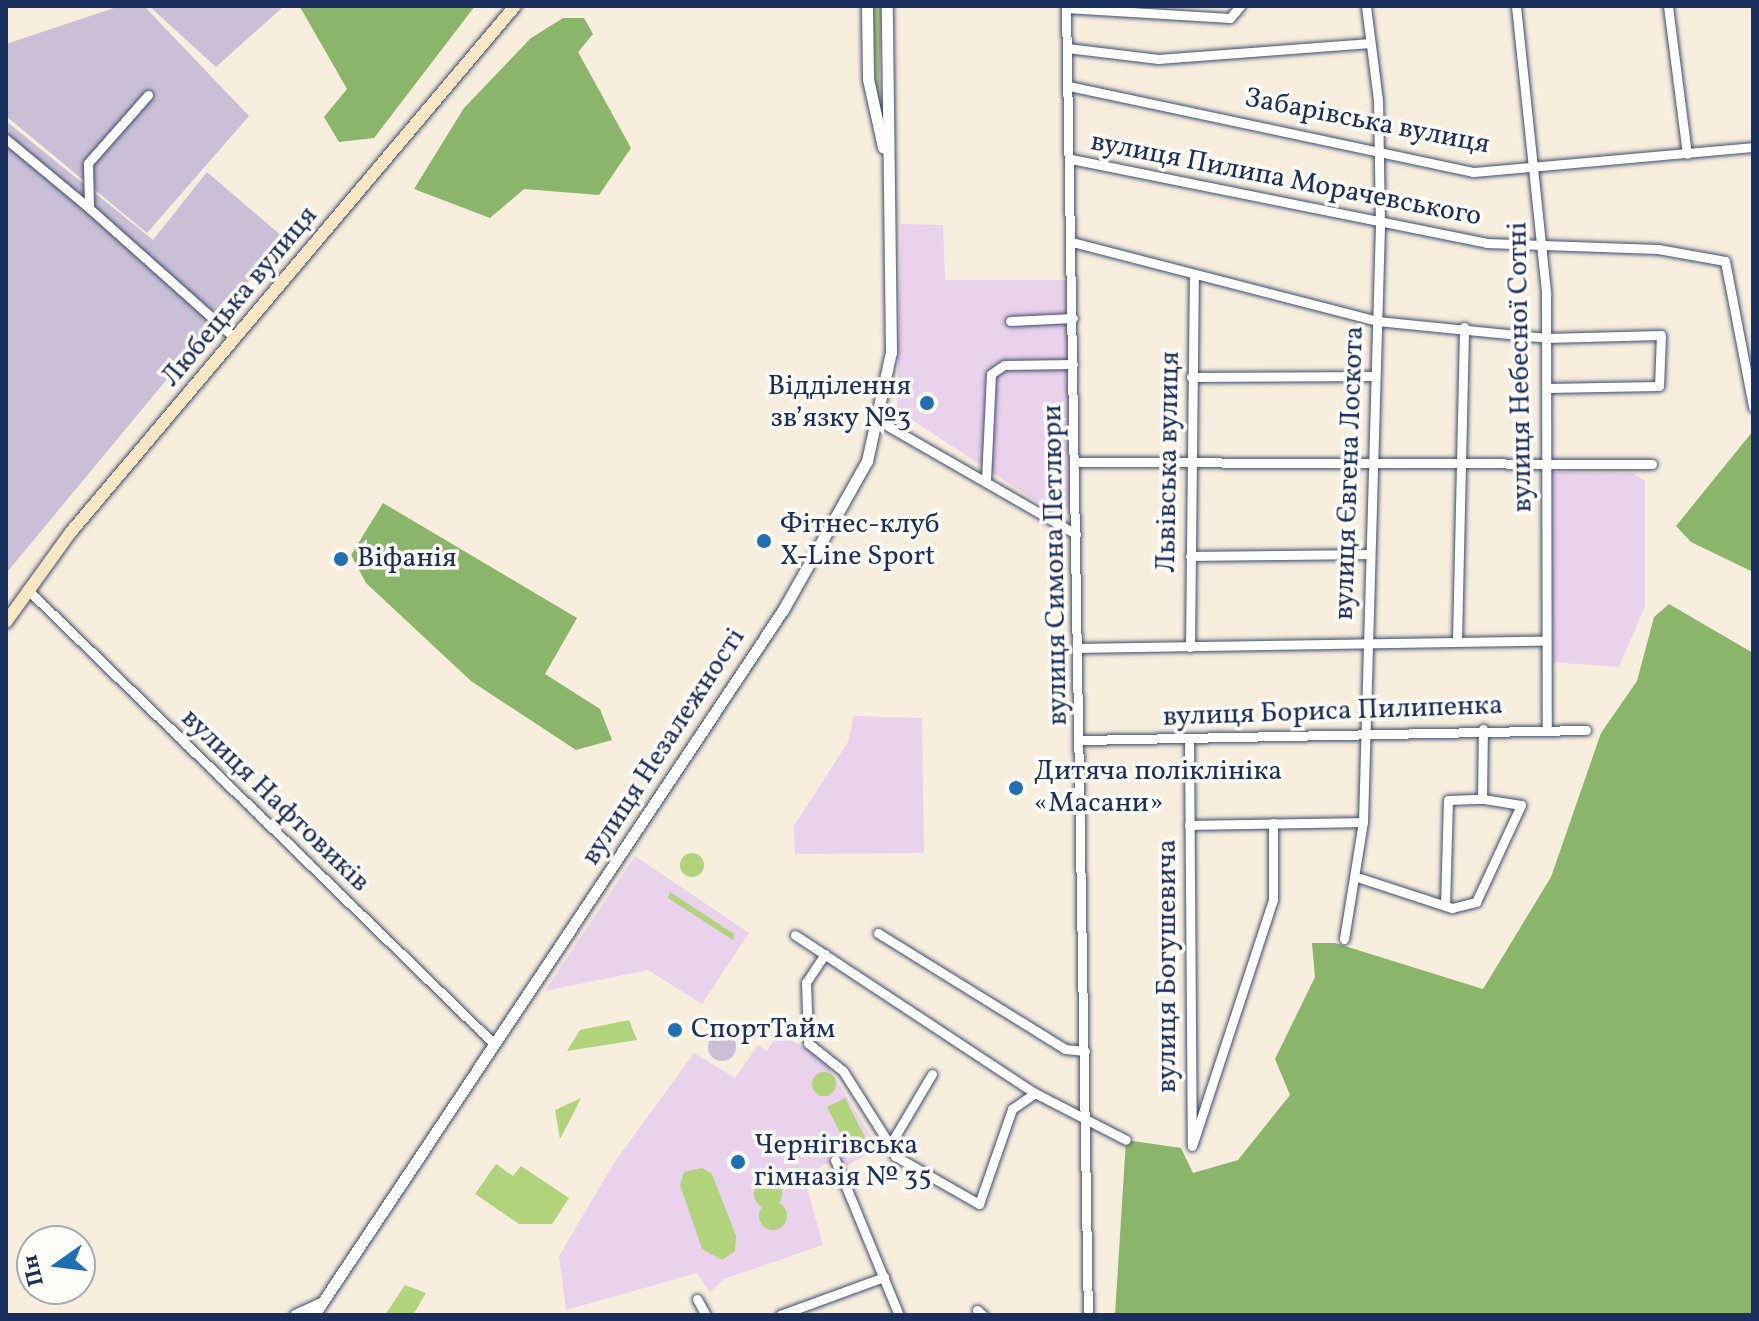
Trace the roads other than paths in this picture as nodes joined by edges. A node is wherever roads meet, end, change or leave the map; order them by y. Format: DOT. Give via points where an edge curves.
graph roads {
  1 [pos="515,6"];
  2 [pos="867,6"];
  3 [pos="887,6"];
  4 [pos="1240,6"];
  5 [pos="1366,6"];
  6 [pos="1516,6"];
  7 [pos="1668,6"];
  8 [pos="1066,7"];
  9 [pos="1370,43"];
  10 [pos="1067,48"];
  11 [pos="1069,86"];
  12 [pos="148,95"];
  13 [pos="6,139"];
  14 [pos="1753,147"];
  15 [pos="1379,149"];
  16 [pos="1687,154"];
  17 [pos="1071,159"];
  18 [pos="888,163"];
  19 [pos="1535,169"];
  20 [pos="89,208"];
  21 [pos="1380,226"];
  22 [pos="1072,242"];
  23 [pos="1543,245"];
  24 [pos="1194,277"];
  25 [pos="1073,318"];
  26 [pos="1010,321"];
  27 [pos="1377,321"];
  28 [pos="1464,327"];
  29 [pos="234,337"];
  30 [pos="1546,338"];
  31 [pos="1073,364"];
  32 [pos="1375,376"];
  33 [pos="1191,377"];
  34 [pos="1546,388"];
  35 [pos="1753,407"];
  36 [pos="881,422"];
  37 [pos="1075,462"];
  38 [pos="1546,463"];
  39 [pos="1652,464"];
  40 [pos="1373,465"];
  41 [pos="1189,466"];
  42 [pos="1459,466"];
  43 [pos="986,480"];
  44 [pos="1076,534"];
  45 [pos="1370,554"];
  46 [pos="1190,556"];
  47 [pos="27,589"];
  48 [pos="6,622"];
  49 [pos="1457,640"];
  50 [pos="1546,641"];
  51 [pos="1367,642"];
  52 [pos="1190,647"];
  53 [pos="1079,648"];
  54 [pos="1547,728"];
  55 [pos="1483,729"];
  56 [pos="1586,730"];
  57 [pos="1366,731"];
  58 [pos="1189,738"];
  59 [pos="1082,740"];
  60 [pos="1482,799"];
  61 [pos="1363,822"];
  62 [pos="1273,823"];
  63 [pos="1189,825"];
  64 [pos="1360,878"];
  65 [pos="1445,906"];
  66 [pos="878,933"];
  67 [pos="795,935"];
  68 [pos="1344,939"];
  69 [pos="825,954"];
  70 [pos="494,1044"];
  71 [pos="1085,1051"];
  72 [pos="932,1074"];
  73 [pos="1035,1093"];
  74 [pos="1085,1114"];
  75 [pos="1126,1140"];
  76 [pos="890,1145"];
  77 [pos="835,1160"];
  78 [pos="884,1277"];
  79 [pos="697,1299"];
  80 [pos="322,1303"];
  81 [pos="295,1315"];
  82 [pos="314,1315"];
  83 [pos="706,1315"];
  84 [pos="780,1315"];
  85 [pos="899,1315"];
  86 [pos="1088,1315"];
  1 -- 29 [label="main road, Любецька вулиця"];
  2 -- 18 [label="street, вулиця Незалежності" via="868,79"];
  3 -- 18 [label="street, вулиця Незалежності"];
  4 -- 8 [label="street" via="1230,18"];
  5 -- 9 [label="street, вулиця Євгена Лоскота"];
  6 -- 19 [label="street, вулиця Небесної Сотні"];
  7 -- 16 [label="street"];
  8 -- 10 [label="street, вулиця Симона Петлюри"];
  9 -- 10 [label="street" via="1158,59"];
  9 -- 15 [label="street, вулиця Євгена Лоскота"];
  10 -- 11 [label="street, вулиця Симона Петлюри"];
  11 -- 15 [label="street, Забарівська вулиця"];
  11 -- 17 [label="street, вулиця Симона Петлюри"];
  12 -- 20 [label="street" via="88,163"];
  13 -- 20 [label="street"];
  14 -- 16 [label="street, Забарівська вулиця"];
  15 -- 19 [label="street, Забарівська вулиця" via="1473,172"];
  15 -- 21 [label="street, вулиця Євгена Лоскота"];
  16 -- 19 [label="street, Забарівська вулиця"];
  17 -- 21 [label="street, вулиця Пилипа Морачевського" via="1141,168"];
  17 -- 22 [label="street, вулиця Симона Петлюри"];
  18 -- 36 [label="street, вулиця Незалежності" via="891,352"];
  19 -- 23 [label="street, вулиця Небесної Сотні"];
  20 -- 29 [label="street"];
  21 -- 23 [label="street, вулиця Пилипа Морачевського"];
  21 -- 27 [label="street, вулиця Євгена Лоскота"];
  22 -- 24 [label="street"];
  22 -- 25 [label="street, вулиця Симона Петлюри"];
  23 -- 30 [label="street, вулиця Небесної Сотні"];
  23 -- 35 [label="street, вулиця Пилипа Морачевського" via="1658,249 1725,261"];
  24 -- 27 [label="street"];
  24 -- 33 [label="street, Львівська вулиця"];
  25 -- 26 [label="street"];
  25 -- 31 [label="street, вулиця Симона Петлюри"];
  27 -- 28 [label="street"];
  27 -- 32 [label="street, вулиця Євгена Лоскота"];
  28 -- 30 [label="street"];
  28 -- 42 [label="street"];
  29 -- 47 [label="main road, Любецька вулиця"];
  30 -- 34 [label="street, вулиця Небесної Сотні"];
  30 -- 34 [label="street" via="1661,335 1659,386"];
  31 -- 37 [label="street, вулиця Симона Петлюри"];
  31 -- 43 [label="street" via="1004,365 991,374"];
  32 -- 33 [label="street"];
  32 -- 40 [label="street, вулиця Євгена Лоскота"];
  33 -- 41 [label="street, Львівська вулиця"];
  34 -- 38 [label="street, вулиця Небесної Сотні"];
  36 -- 43 [label="street"];
  36 -- 70 [label="street, вулиця Незалежності" via="867,461 783,610"];
  37 -- 41 [label="street"];
  37 -- 44 [label="street, вулиця Симона Петлюри"];
  38 -- 39 [label="street"];
  38 -- 42 [label="street"];
  38 -- 50 [label="street, вулиця Небесної Сотні"];
  40 -- 41 [label="street"];
  40 -- 42 [label="street"];
  40 -- 45 [label="street, вулиця Євгена Лоскота"];
  41 -- 46 [label="street, Львівська вулиця"];
  42 -- 49 [label="street"];
  43 -- 44 [label="street"];
  44 -- 53 [label="street, вулиця Симона Петлюри"];
  45 -- 46 [label="street"];
  45 -- 51 [label="street, вулиця Євгена Лоскота"];
  46 -- 52 [label="street, Львівська вулиця"];
  47 -- 48 [label="main road, Любецька вулиця"];
  47 -- 70 [label="street, вулиця Нафтовиків"];
  49 -- 50 [label="street"];
  49 -- 51 [label="street"];
  50 -- 54 [label="street, вулиця Небесної Сотні"];
  51 -- 52 [label="street"];
  51 -- 57 [label="street, вулиця Євгена Лоскота"];
  52 -- 53 [label="street"];
  53 -- 59 [label="street, вулиця Симона Петлюри"];
  54 -- 55 [label="street, вулиця Бориса Пилипенка"];
  54 -- 56 [label="street, вулиця Бориса Пилипенка"];
  55 -- 57 [label="street, вулиця Бориса Пилипенка"];
  55 -- 60 [label="street"];
  57 -- 58 [label="street, вулиця Бориса Пилипенка"];
  57 -- 61 [label="street, вулиця Євгена Лоскота"];
  58 -- 59 [label="street, вулиця Бориса Пилипенка"];
  58 -- 63 [label="street, вулиця Богушевича"];
  59 -- 71 [label="street, вулиця Симона Петлюри"];
  60 -- 65 [label="street" via="1448,800"];
  60 -- 65 [label="street" via="1521,805 1476,902"];
  61 -- 62 [label="street"];
  61 -- 64 [label="street, вулиця Євгена Лоскота"];
  62 -- 63 [label="street"];
  62 -- 63 [label="street, вулиця Богушевича" via="1273,900 1192,1146"];
  64 -- 65 [label="street"];
  64 -- 68 [label="street, вулиця Євгена Лоскота"];
  66 -- 71 [label="street" via="1065,1049"];
  67 -- 69 [label="street"];
  69 -- 73 [label="street"];
  69 -- 76 [label="street" via="806,982 808,1043 843,1071"];
  70 -- 80 [label="street, вулиця Незалежності"];
  71 -- 74 [label="street, вулиця Симона Петлюри"];
  72 -- 76 [label="street"];
  73 -- 74 [label="street"];
  73 -- 76 [label="street" via="1012,1109 979,1204 895,1156"];
  74 -- 75 [label="street"];
  74 -- 86 [label="street, вулиця Симона Петлюри"];
  77 -- 78 [label="street"];
  78 -- 84 [label="street"];
  78 -- 85 [label="street"];
  79 -- 83 [label="street"];
  80 -- 81 [label="street"];
  80 -- 82 [label="street, вулиця Незалежності"];
}
